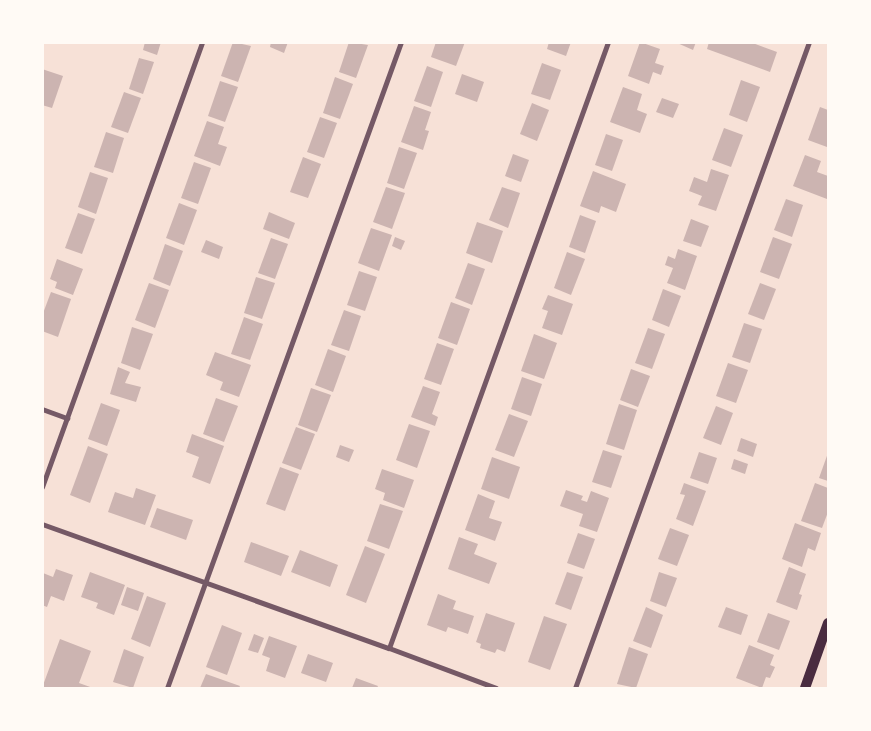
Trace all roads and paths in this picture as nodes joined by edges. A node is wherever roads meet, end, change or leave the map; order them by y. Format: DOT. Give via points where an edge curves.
graph roads {
  1 [pos="202,42"];
  2 [pos="400,42"];
  3 [pos="608,42"];
  4 [pos="809,42"];
  5 [pos="42,409"];
  6 [pos="67,418"];
  7 [pos="42,487"];
  8 [pos="42,524"];
  9 [pos="206,582"];
  10 [pos="828,623"];
  11 [pos="389,648"];
  12 [pos="167,688"];
  13 [pos="496,688"];
  14 [pos="575,688"];
  15 [pos="805,688"];
  1 -- 6 [label="street"];
  2 -- 9 [label="street"];
  3 -- 11 [label="street"];
  4 -- 14 [label="street"];
  5 -- 6 [label="street"];
  6 -- 7 [label="street"];
  8 -- 9 [label="street"];
  9 -- 11 [label="street"];
  9 -- 12 [label="street"];
  10 -- 15 [label="main road"];
  11 -- 13 [label="street"];
}
